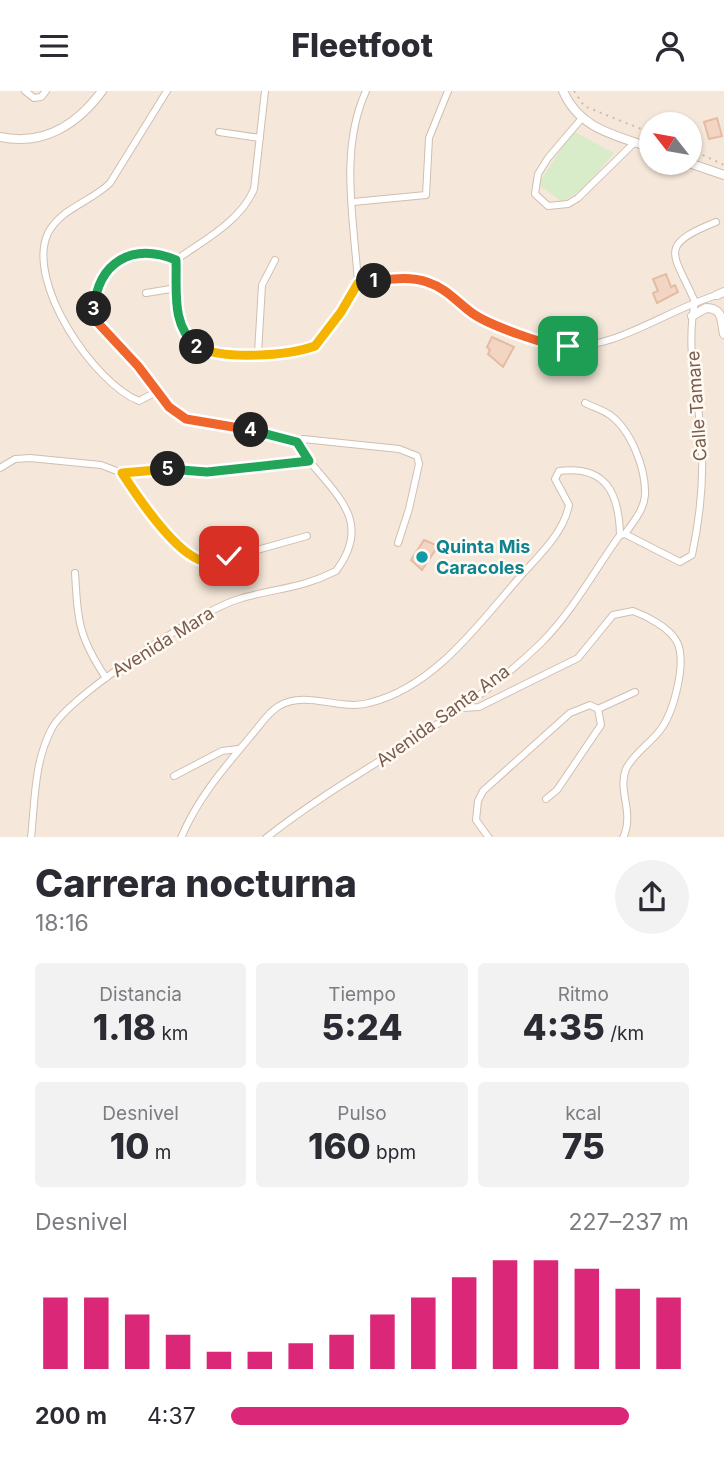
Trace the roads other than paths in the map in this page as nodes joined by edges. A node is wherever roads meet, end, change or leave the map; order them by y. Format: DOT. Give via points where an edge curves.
graph roads {
  1 [pos="25,91"];
  2 [pos="46,91"];
  3 [pos="102,91"];
  4 [pos="167,91"];
  5 [pos="265,91"];
  6 [pos="366,91"];
  7 [pos="448,91"];
  8 [pos="563,91"];
  9 [pos="582,118"];
  10 [pos="219,132"];
  11 [pos="0,137"];
  12 [pos="260,138"];
  13 [pos="635,142"];
  14 [pos="639,144"];
  15 [pos="702,167"];
  16 [pos="724,175"];
  17 [pos="353,202"];
  18 [pos="716,222"];
  19 [pos="176,260"];
  20 [pos="275,260"];
  21 [pos="358,283"];
  22 [pos="177,288"];
  23 [pos="146,293"];
  24 [pos="722,294"];
  25 [pos="695,302"];
  26 [pos="692,316"];
  27 [pos="724,334"];
  28 [pos="258,353"];
  29 [pos="158,391"];
  30 [pos="585,403"];
  31 [pos="297,442"];
  32 [pos="309,461"];
  33 [pos="0,468"];
  34 [pos="122,473"];
  35 [pos="623,534"];
  36 [pos="307,536"];
  37 [pos="398,544"];
  38 [pos="75,573"];
  39 [pos="106,678"];
  40 [pos="635,692"];
  41 [pos="462,708"];
  42 [pos="598,709"];
  43 [pos="238,749"];
  44 [pos="174,776"];
  45 [pos="546,799"];
  46 [pos="31,837"];
  47 [pos="182,837"];
  48 [pos="268,837"];
  49 [pos="488,837"];
  50 [pos="623,837"];
  1 -- 2 [label="street" via="34,98"];
  3 -- 11 [label="street" via="75,121 53,133 27,140"];
  4 -- 29 [label="street" via="110,183 57,219 43,258 58,308 92,362 129,397 139,401"];
  5 -- 12 [label="street"];
  6 -- 17 [label="street" via="357,110 350,149"];
  7 -- 17 [label="street" via="429,138 426,195"];
  8 -- 9 [label="street"];
  9 -- 13 [label="street" via="594,128"];
  9 -- 13 [label="street" via="538,174 536,194 548,206 578,198"];
  10 -- 12 [label="street"];
  12 -- 19 [label="street" via="249,202"];
  13 -- 14 [label="street"];
  15 -- 16 [label="street"];
  17 -- 21 [label="street"];
  18 -- 25 [label="street" via="687,235 674,251"];
  19 -- 22 [label="street"];
  19 -- 29 [label="street" via="150,252 131,253 104,275 93,309 98,323"];
  20 -- 28 [label="street" via="262,285"];
  21 -- 25 [label="street" via="404,278 426,282 484,320 560,347 602,342"];
  21 -- 28 [label="street" via="315,346"];
  22 -- 23 [label="street"];
  22 -- 28 [label="street" via="178,322 198,348 211,353"];
  24 -- 25 [label="street"];
  25 -- 26 [label="street, Calle Tamare"];
  26 -- 27 [label="street" via="714,309 721,316"];
  26 -- 35 [label="street, Calle Tamare" via="692,377 702,467 692,555 680,562"];
  29 -- 31 [label="street" via="169,407 186,419 263,431"];
  30 -- 35 [label="street, Avenida Santa Ana" via="621,426 641,470 645,495 640,512"];
  31 -- 32 [label="street, Avenida Mara"];
  31 -- 37 [label="street" via="399,449 417,456 419,464"];
  32 -- 34 [label="street" via="207,472 146,469"];
  32 -- 39 [label="street, Avenida Mara" via="346,507 353,527 349,549 336,571 296,588 218,608"];
  33 -- 34 [label="street" via="15,459 30,458 101,465"];
  34 -- 36 [label="street" via="140,502 200,560 221,560"];
  35 -- 41 [label="street, Avenida Santa Ana" via="540,644"];
  35 -- 43 [label="street" via="618,503 599,477 581,470 559,471 555,479 569,505 559,531 454,652 411,684 368,704 290,701 277,706"];
  38 -- 39 [label="street" via="79,628"];
  39 -- 46 [label="street, Avenida Mara" via="68,707 48,737 36,776"];
  40 -- 42 [label="street"];
  41 -- 48 [label="street, Avenida Santa Ana"];
  41 -- 50 [label="street" via="480,707 578,658 613,615 633,611 671,634 680,660 676,697 662,729 626,769 629,816"];
  42 -- 45 [label="street" via="601,725"];
  42 -- 49 [label="street" via="590,705 570,713 483,791 476,820"];
  43 -- 44 [label="street" via="222,751"];
  43 -- 47 [label="street" via="208,789"];
}
